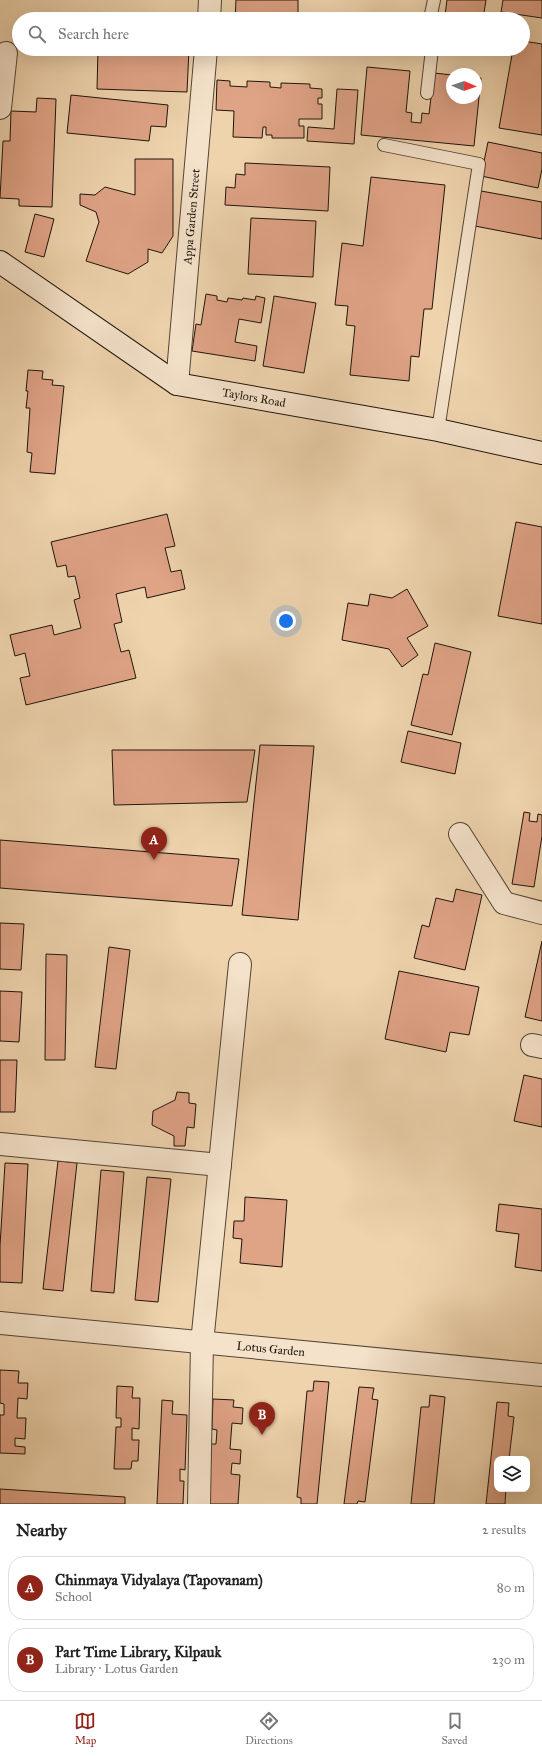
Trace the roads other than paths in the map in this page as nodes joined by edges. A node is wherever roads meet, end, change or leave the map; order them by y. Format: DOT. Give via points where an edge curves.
graph roads {
  1 [pos="210,0"];
  2 [pos="434,0"];
  3 [pos="209,12"];
  4 [pos="431,12"];
  5 [pos="6,53"];
  6 [pos="205,56"];
  7 [pos="431,56"];
  8 [pos="427,93"];
  9 [pos="0,108"];
  10 [pos="384,145"];
  11 [pos="0,262"];
  12 [pos="177,384"];
  13 [pos="438,430"];
  14 [pos="542,453"];
  15 [pos="460,834"];
  16 [pos="542,914"];
  17 [pos="240,964"];
  18 [pos="0,1144"];
  19 [pos="220,1165"];
  20 [pos="0,1323"];
  21 [pos="202,1344"];
  22 [pos="542,1375"];
  23 [pos="199,1504"];
  1 -- 3 [label="street"];
  2 -- 4 [label="lane"];
  5 -- 9 [label="street"];
  6 -- 12 [label="street, Appa Garden Street"];
  7 -- 8 [label="lane"];
  10 -- 13 [label="lane" via="479,164"];
  11 -- 12 [label="street, Taylors Road"];
  12 -- 13 [label="street, Taylors Road"];
  13 -- 14 [label="street, Taylors Road"];
  15 -- 16 [label="street" via="504,903"];
  17 -- 19 [label="street"];
  18 -- 19 [label="street"];
  19 -- 21 [label="street"];
  20 -- 21 [label="street, Lotus Garden"];
  21 -- 22 [label="street, Lotus Garden"];
  21 -- 23 [label="street"];
}
